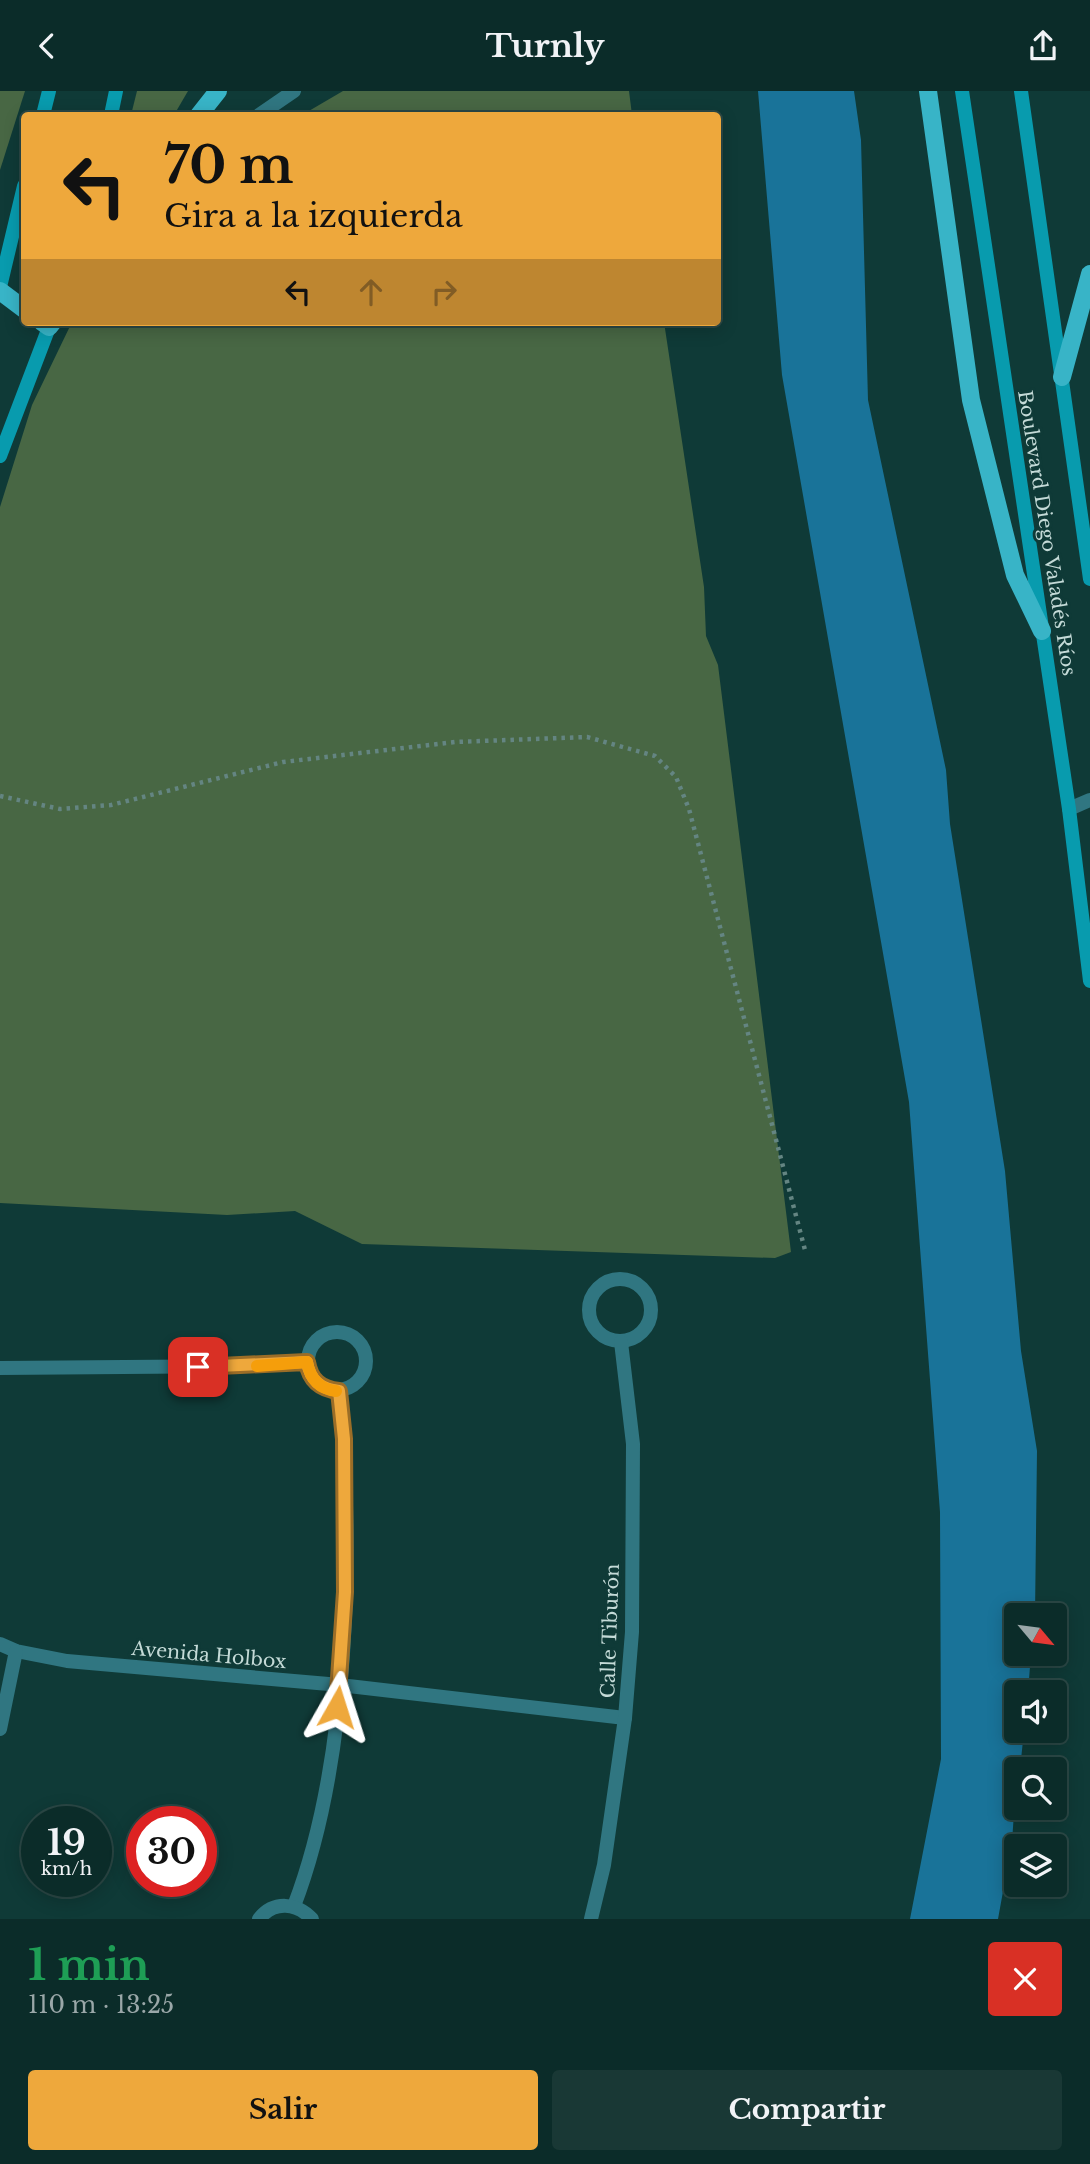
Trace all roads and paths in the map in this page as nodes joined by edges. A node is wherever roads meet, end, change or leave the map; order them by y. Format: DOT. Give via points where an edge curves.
graph roads {
  1 [pos="49,91"];
  2 [pos="116,91"];
  3 [pos="218,91"];
  4 [pos="294,91"];
  5 [pos="928,91"];
  6 [pos="962,91"];
  7 [pos="1021,91"];
  8 [pos="44,112"];
  9 [pos="112,112"];
  10 [pos="201,112"];
  11 [pos="263,112"];
  12 [pos="21,199"];
  13 [pos="1090,274"];
  14 [pos="0,289"];
  15 [pos="21,306"];
  16 [pos="48,326"];
  17 [pos="1062,377"];
  18 [pos="0,456"];
  19 [pos="1090,579"];
  20 [pos="1042,631"];
  21 [pos="0,796"];
  22 [pos="1090,800"];
  23 [pos="1069,809"];
  24 [pos="1090,981"];
  25 [pos="805,1250"];
  26 [pos="621,1342"];
  27 [pos="307,1362"];
  28 [pos="0,1368"];
  29 [pos="339,1391"];
  30 [pos="0,1644"];
  31 [pos="16,1651"];
  32 [pos="340,1685"];
  33 [pos="625,1719"];
  34 [pos="0,1729"];
  35 [pos="294,1906"];
  36 [pos="259,1919"];
  37 [pos="312,1919"];
  38 [pos="591,1919"];
  1 -- 8 [label="main road"];
  2 -- 9 [label="main road"];
  3 -- 10 [label="main road"];
  4 -- 11 [label="street"];
  5 -- 20 [label="main road" via="971,400 1015,575"];
  6 -- 20 [label="main road, Boulevard Diego Valadés Ríos"];
  7 -- 17 [label="main road, Boulevard Diego Valadés Ríos"];
  12 -- 14 [label="main road"];
  13 -- 17 [label="main road"];
  14 -- 15 [label="main road"];
  16 -- 18 [label="main road"];
  17 -- 19 [label="main road, Boulevard Diego Valadés Ríos"];
  20 -- 23 [label="main road, Boulevard Diego Valadés Ríos"];
  21 -- 25 [label="path" via="60,809 111,805 283,762 455,742 587,737 655,756 676,777 689,809"];
  22 -- 23 [label="street"];
  23 -- 24 [label="main road, Boulevard Diego Valadés Ríos"];
  26 -- 26 [label="street" via="594,1329 589,1309 596,1290 613,1280 641,1288 650,1306 646,1326"];
  26 -- 33 [label="street, Calle Tiburón" via="633,1444 632,1632"];
  27 -- 28 [label="street"];
  27 -- 29 [label="street" via="320,1387"];
  27 -- 29 [label="street" via="308,1352 320,1336 339,1332 356,1339 363,1347 366,1366 357,1383"];
  29 -- 32 [label="street" via="345,1578"];
  30 -- 31 [label="street, Avenida Holbox"];
  31 -- 32 [label="street, Avenida Holbox" via="67,1661"];
  31 -- 34 [label="street"];
  32 -- 33 [label="street, Avenida Holbox"];
  32 -- 35 [label="street" via="315,1838"];
  33 -- 38 [label="street, Calle Tiburón" via="604,1865"];
  35 -- 36 [label="street" via="272,1908"];
  35 -- 37 [label="street"];
}
